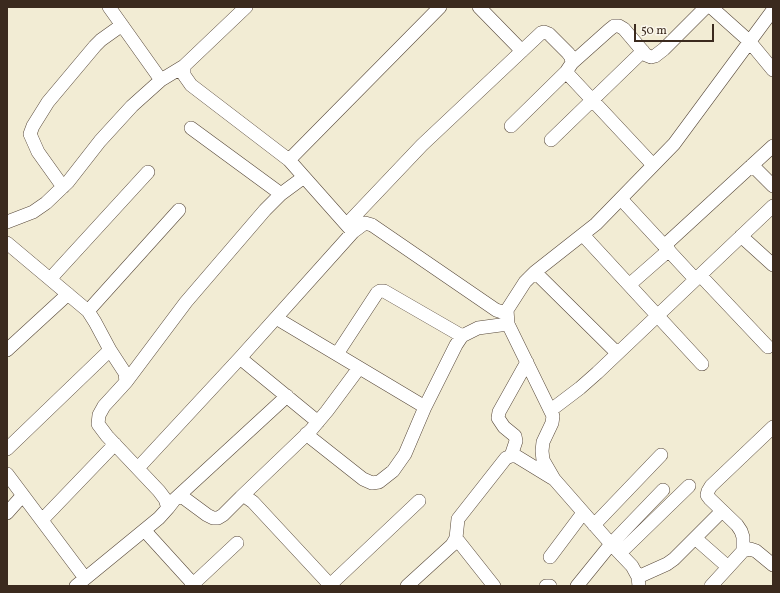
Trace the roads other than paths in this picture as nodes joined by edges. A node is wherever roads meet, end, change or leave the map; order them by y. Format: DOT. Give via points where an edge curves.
graph roads {
  1 [pos="109,7"];
  2 [pos="246,7"];
  3 [pos="440,7"];
  4 [pos="479,7"];
  5 [pos="706,7"];
  6 [pos="711,7"];
  7 [pos="773,10"];
  8 [pos="122,25"];
  9 [pos="749,42"];
  10 [pos="522,51"];
  11 [pos="643,51"];
  12 [pos="184,66"];
  13 [pos="569,67"];
  14 [pos="773,70"];
  15 [pos="161,80"];
  16 [pos="592,101"];
  17 [pos="511,126"];
  18 [pos="191,128"];
  19 [pos="551,140"];
  20 [pos="773,146"];
  21 [pos="289,160"];
  22 [pos="653,165"];
  23 [pos="752,165"];
  24 [pos="148,172"];
  25 [pos="304,176"];
  26 [pos="773,186"];
  27 [pos="63,187"];
  28 [pos="281,194"];
  29 [pos="621,199"];
  30 [pos="773,206"];
  31 [pos="179,210"];
  32 [pos="7,222"];
  33 [pos="350,228"];
  34 [pos="583,235"];
  35 [pos="741,236"];
  36 [pos="7,243"];
  37 [pos="666,248"];
  38 [pos="773,265"];
  39 [pos="534,272"];
  40 [pos="697,277"];
  41 [pos="50,279"];
  42 [pos="629,285"];
  43 [pos="68,294"];
  44 [pos="507,310"];
  45 [pos="88,311"];
  46 [pos="657,315"];
  47 [pos="276,318"];
  48 [pos="508,324"];
  49 [pos="462,336"];
  50 [pos="768,347"];
  51 [pos="7,350"];
  52 [pos="110,350"];
  53 [pos="617,353"];
  54 [pos="337,354"];
  55 [pos="240,358"];
  56 [pos="527,362"];
  57 [pos="702,364"];
  58 [pos="359,368"];
  59 [pos="126,382"];
  60 [pos="287,396"];
  61 [pos="425,407"];
  62 [pos="551,410"];
  63 [pos="318,422"];
  64 [pos="773,427"];
  65 [pos="306,434"];
  66 [pos="115,444"];
  67 [pos="7,449"];
  68 [pos="661,455"];
  69 [pos="511,456"];
  70 [pos="138,468"];
  71 [pos="7,474"];
  72 [pos="554,479"];
  73 [pos="689,486"];
  74 [pos="663,490"];
  75 [pos="23,495"];
  76 [pos="241,497"];
  77 [pos="418,501"];
  78 [pos="171,504"];
  79 [pos="722,511"];
  80 [pos="7,513"];
  81 [pos="583,513"];
  82 [pos="42,520"];
  83 [pos="594,525"];
  84 [pos="145,530"];
  85 [pos="456,538"];
  86 [pos="695,538"];
  87 [pos="237,543"];
  88 [pos="615,549"];
  89 [pos="743,551"];
  90 [pos="550,557"];
  91 [pos="773,565"];
  92 [pos="728,567"];
  93 [pos="638,581"];
  94 [pos="80,582"];
  95 [pos="488,584"];
  96 [pos="193,585"];
  97 [pos="330,586"];
  98 [pos="407,586"];
  99 [pos="546,586"];
  100 [pos="550,586"];
  101 [pos="577,586"];
  102 [pos="710,586"];
  1 -- 8 [label="street"];
  2 -- 12 [label="street"];
  3 -- 21 [label="street"];
  4 -- 10 [label="street"];
  5 -- 11 [label="street" via="655,56 646,55"];
  6 -- 9 [label="street"];
  7 -- 9 [label="street"];
  8 -- 15 [label="street"];
  8 -- 27 [label="street" via="95,46 48,102 30,134 38,152"];
  9 -- 14 [label="street"];
  9 -- 22 [label="street" via="674,144"];
  10 -- 13 [label="street" via="544,32 572,57"];
  10 -- 33 [label="street" via="422,144"];
  11 -- 13 [label="street" via="624,29 614,26"];
  11 -- 16 [label="street"];
  12 -- 15 [label="street"];
  12 -- 21 [label="street" via="184,75 191,85"];
  13 -- 16 [label="street"];
  13 -- 17 [label="street"];
  15 -- 27 [label="street" via="117,122"];
  16 -- 19 [label="street"];
  16 -- 22 [label="street"];
  18 -- 28 [label="street"];
  20 -- 23 [label="street"];
  21 -- 25 [label="street"];
  22 -- 29 [label="street"];
  23 -- 26 [label="street"];
  23 -- 37 [label="street"];
  24 -- 41 [label="street"];
  25 -- 28 [label="street"];
  25 -- 33 [label="street"];
  27 -- 32 [label="street" via="32,212"];
  28 -- 59 [label="street" via="264,210 186,302"];
  29 -- 34 [label="street"];
  29 -- 37 [label="street"];
  30 -- 35 [label="street"];
  31 -- 45 [label="street"];
  33 -- 44 [label="street" via="365,222 372,225 496,310"];
  33 -- 47 [label="street"];
  34 -- 39 [label="street"];
  34 -- 42 [label="street"];
  35 -- 38 [label="street"];
  35 -- 40 [label="street"];
  36 -- 41 [label="street"];
  37 -- 40 [label="street"];
  37 -- 42 [label="street"];
  39 -- 44 [label="street"];
  39 -- 53 [label="street"];
  40 -- 46 [label="street"];
  40 -- 50 [label="street"];
  41 -- 43 [label="street"];
  42 -- 46 [label="street"];
  43 -- 45 [label="street"];
  43 -- 51 [label="street"];
  44 -- 48 [label="street"];
  45 -- 52 [label="street"];
  46 -- 53 [label="street"];
  46 -- 57 [label="street"];
  47 -- 54 [label="street"];
  47 -- 55 [label="street"];
  48 -- 49 [label="street" via="478,328"];
  48 -- 56 [label="street"];
  49 -- 54 [label="street" via="380,291 376,293"];
  49 -- 61 [label="street"];
  52 -- 59 [label="street" via="125,373"];
  52 -- 67 [label="street"];
  53 -- 62 [label="street" via="580,388"];
  54 -- 58 [label="street"];
  55 -- 60 [label="street"];
  55 -- 70 [label="street"];
  56 -- 62 [label="street"];
  56 -- 69 [label="street" via="499,412 498,418 504,427 516,436"];
  58 -- 61 [label="street"];
  58 -- 63 [label="street"];
  59 -- 66 [label="street" via="99,415 98,424"];
  60 -- 63 [label="street"];
  60 -- 78 [label="street"];
  61 -- 65 [label="street" via="400,462 379,482 372,483 363,479"];
  62 -- 72 [label="street" via="552,423 543,442 542,451 543,460"];
  63 -- 65 [label="street"];
  64 -- 79 [label="street" via="711,486 707,495"];
  65 -- 76 [label="street"];
  66 -- 70 [label="street"];
  66 -- 82 [label="street"];
  68 -- 83 [label="street"];
  69 -- 72 [label="street" via="516,456"];
  69 -- 85 [label="street" via="506,458 463,511 458,519"];
  70 -- 78 [label="street"];
  71 -- 75 [label="street"];
  72 -- 81 [label="street"];
  73 -- 88 [label="street"];
  74 -- 88 [label="street"];
  75 -- 80 [label="street"];
  75 -- 82 [label="street"];
  76 -- 78 [label="street" via="218,518 207,515 184,498 180,497"];
  76 -- 97 [label="street" via="246,497 252,502"];
  77 -- 97 [label="street"];
  78 -- 84 [label="street"];
  79 -- 86 [label="street"];
  79 -- 89 [label="street" via="741,531"];
  81 -- 83 [label="street"];
  81 -- 90 [label="street"];
  82 -- 94 [label="street"];
  83 -- 88 [label="street"];
  84 -- 94 [label="street"];
  84 -- 96 [label="street"];
  85 -- 95 [label="street"];
  85 -- 98 [label="street" via="444,553"];
  86 -- 92 [label="street"];
  86 -- 93 [label="street" via="667,564"];
  87 -- 96 [label="street"];
  88 -- 93 [label="street" via="632,566"];
  88 -- 101 [label="street"];
  89 -- 91 [label="street" via="756,551"];
  89 -- 92 [label="street"];
  92 -- 102 [label="street"];
  99 -- 100 [label="street"];
}
